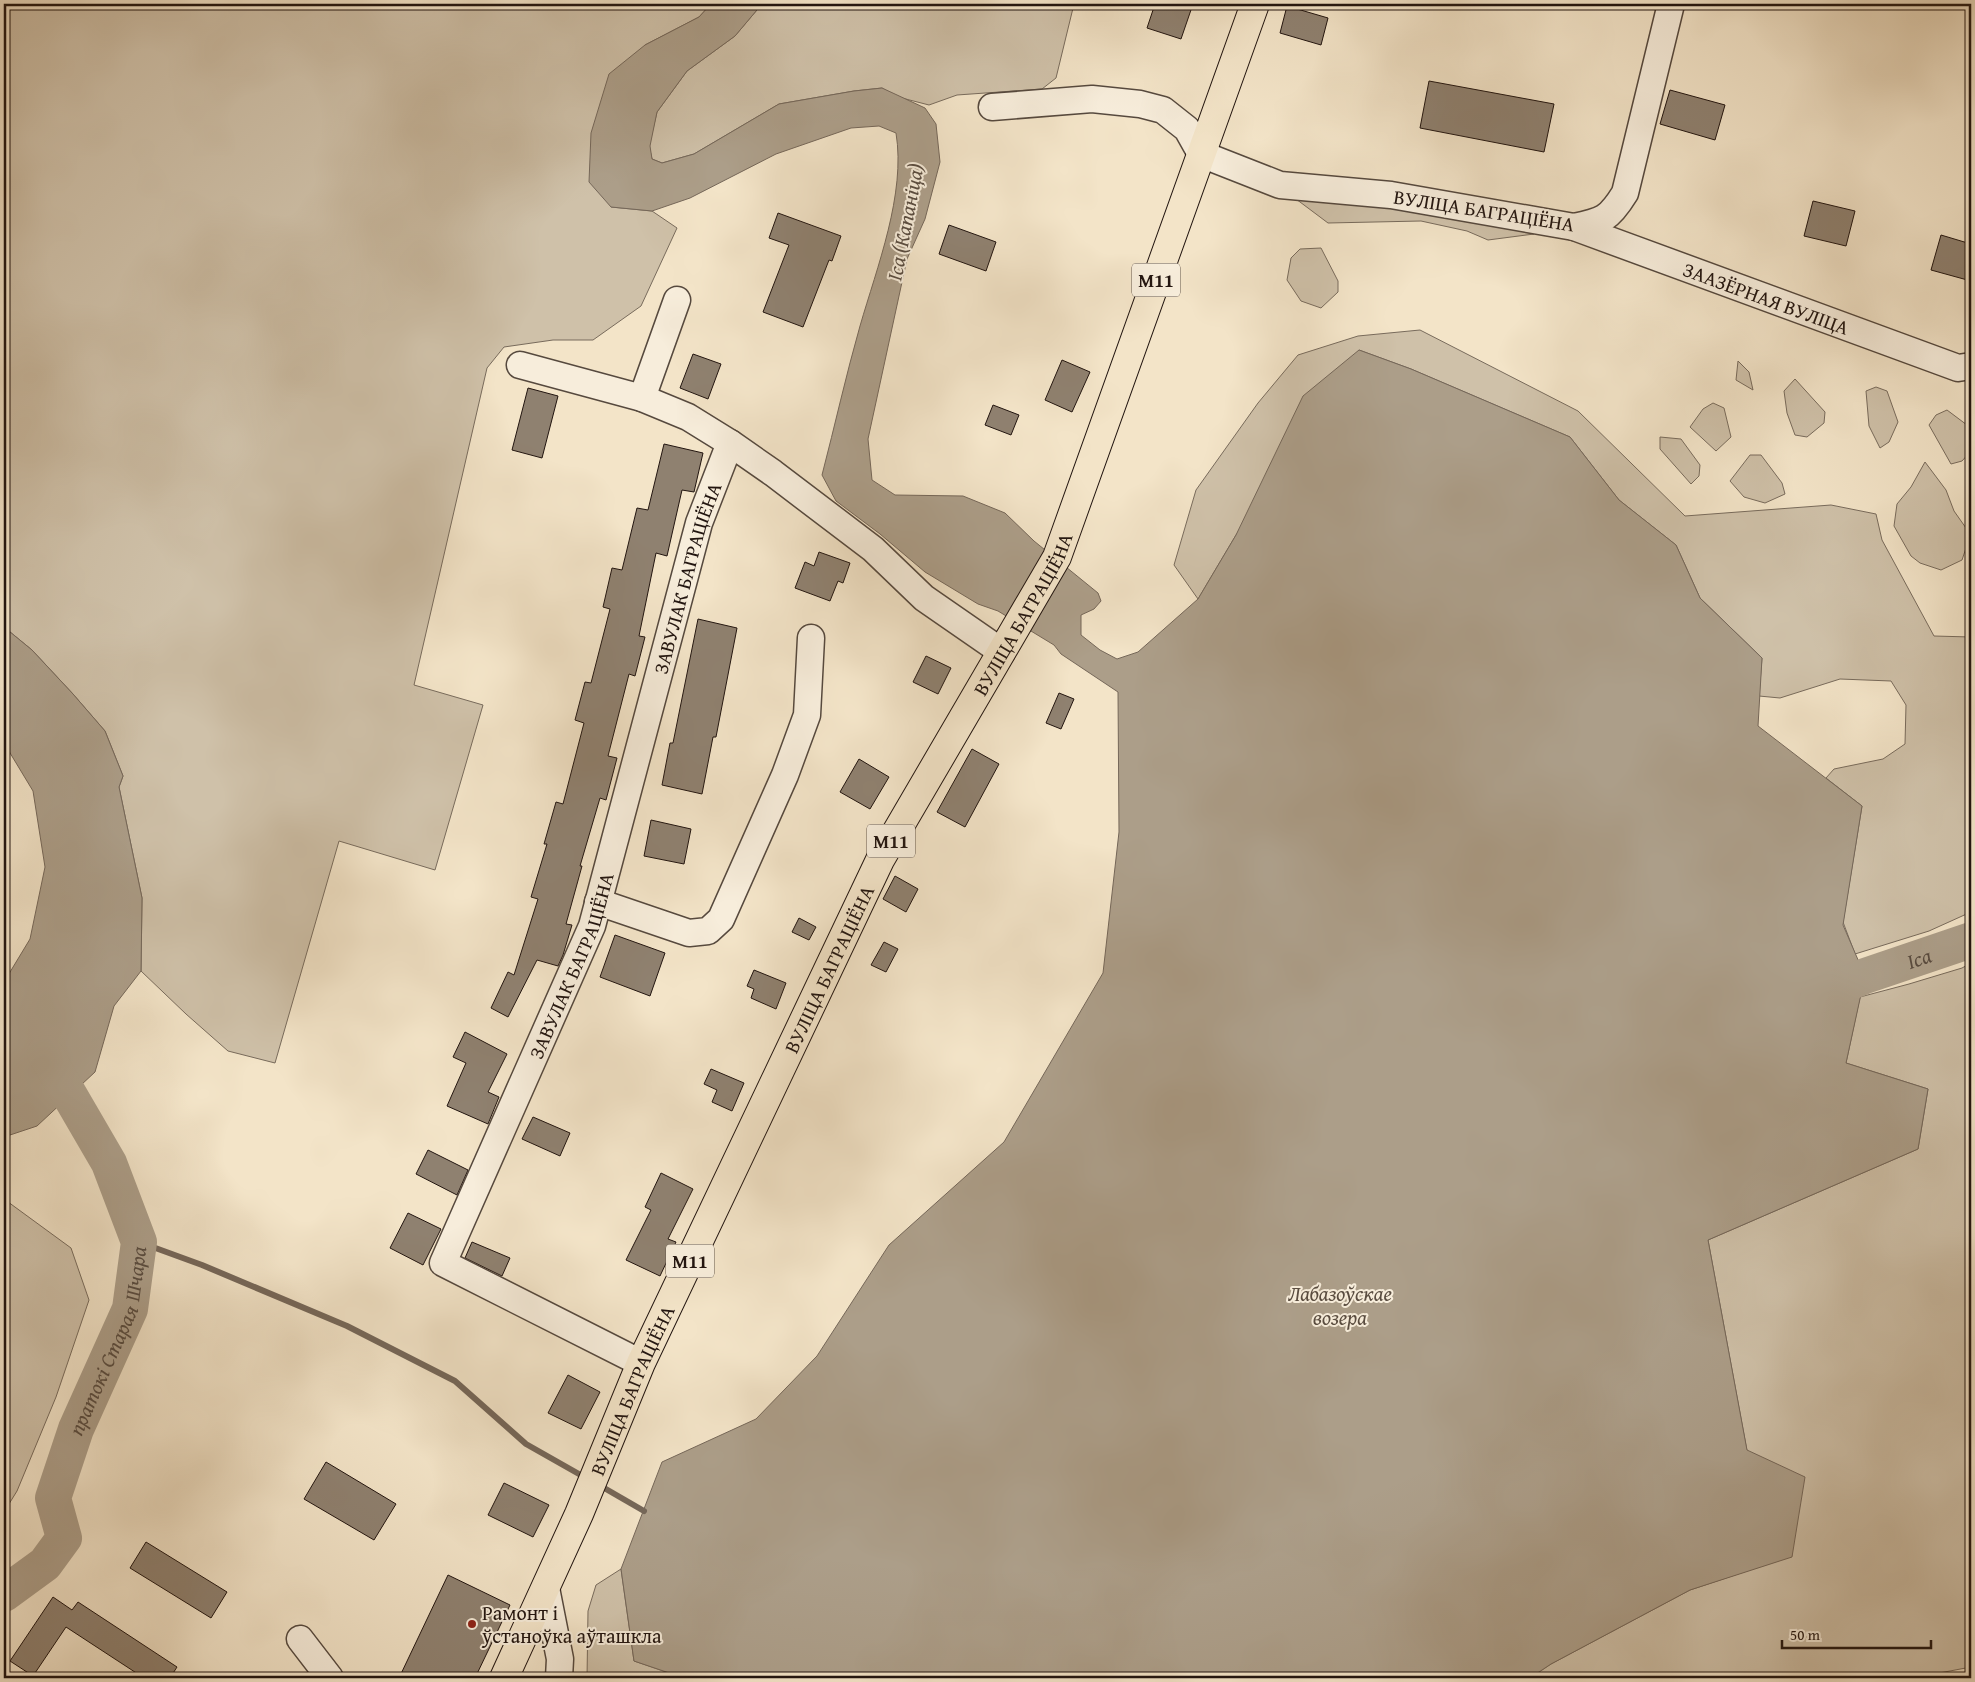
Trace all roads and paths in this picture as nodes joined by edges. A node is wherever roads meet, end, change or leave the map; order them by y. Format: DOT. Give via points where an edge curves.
graph roads {
  1 [pos="1255,4"];
  2 [pos="1671,4"];
  3 [pos="992,107"];
  4 [pos="1201,154"];
  5 [pos="1574,227"];
  6 [pos="677,300"];
  7 [pos="520,365"];
  8 [pos="1965,367"];
  9 [pos="642,398"];
  10 [pos="730,443"];
  11 [pos="811,638"];
  12 [pos="1002,652"];
  13 [pos="598,902"];
  14 [pos="641,1363"];
  15 [pos="546,1588"];
  16 [pos="300,1639"];
  17 [pos="330,1678"];
  18 [pos="504,1678"];
  19 [pos="559,1678"];
  1 -- 4 [label="highway, ВУЛІЦА БАГРАЦІЁНА / М11"];
  2 -- 5 [label="street, ВУЛІЦА БАГРАЦІЁНА" via="1625,193 1614,211 1599,222"];
  3 -- 4 [label="street" via="1092,98 1140,104 1163,110 1187,129"];
  4 -- 5 [label="street, ВУЛІЦА БАГРАЦІЁНА" via="1280,185 1391,195"];
  4 -- 12 [label="highway, ВУЛІЦА БАГРАЦІЁНА / М11" via="1057,557"];
  5 -- 8 [label="street, ЗААЗЁРНАЯ ВУЛІЦА"];
  6 -- 9 [label="street"];
  7 -- 9 [label="street"];
  9 -- 10 [label="street" via="688,417"];
  10 -- 12 [label="street" via="873,549 924,598"];
  10 -- 13 [label="street, ЗАВУЛАК БАГРАЦІЁНА" via="699,523"];
  11 -- 13 [label="street" via="807,715 785,775 721,919 708,931 689,933"];
  12 -- 14 [label="highway, ВУЛІЦА БАГРАЦІЁНА / М11" via="880,860"];
  13 -- 14 [label="street, ЗАВУЛАК БАГРАЦІЁНА" via="592,926 442,1263"];
  14 -- 15 [label="highway, ВУЛІЦА БАГРАЦІЁНА / М11"];
  15 -- 18 [label="highway, ВУЛІЦА БАГРАЦІЁНА / М11"];
  15 -- 19 [label="street" via="560,1659"];
  16 -- 17 [label="street"];
}
